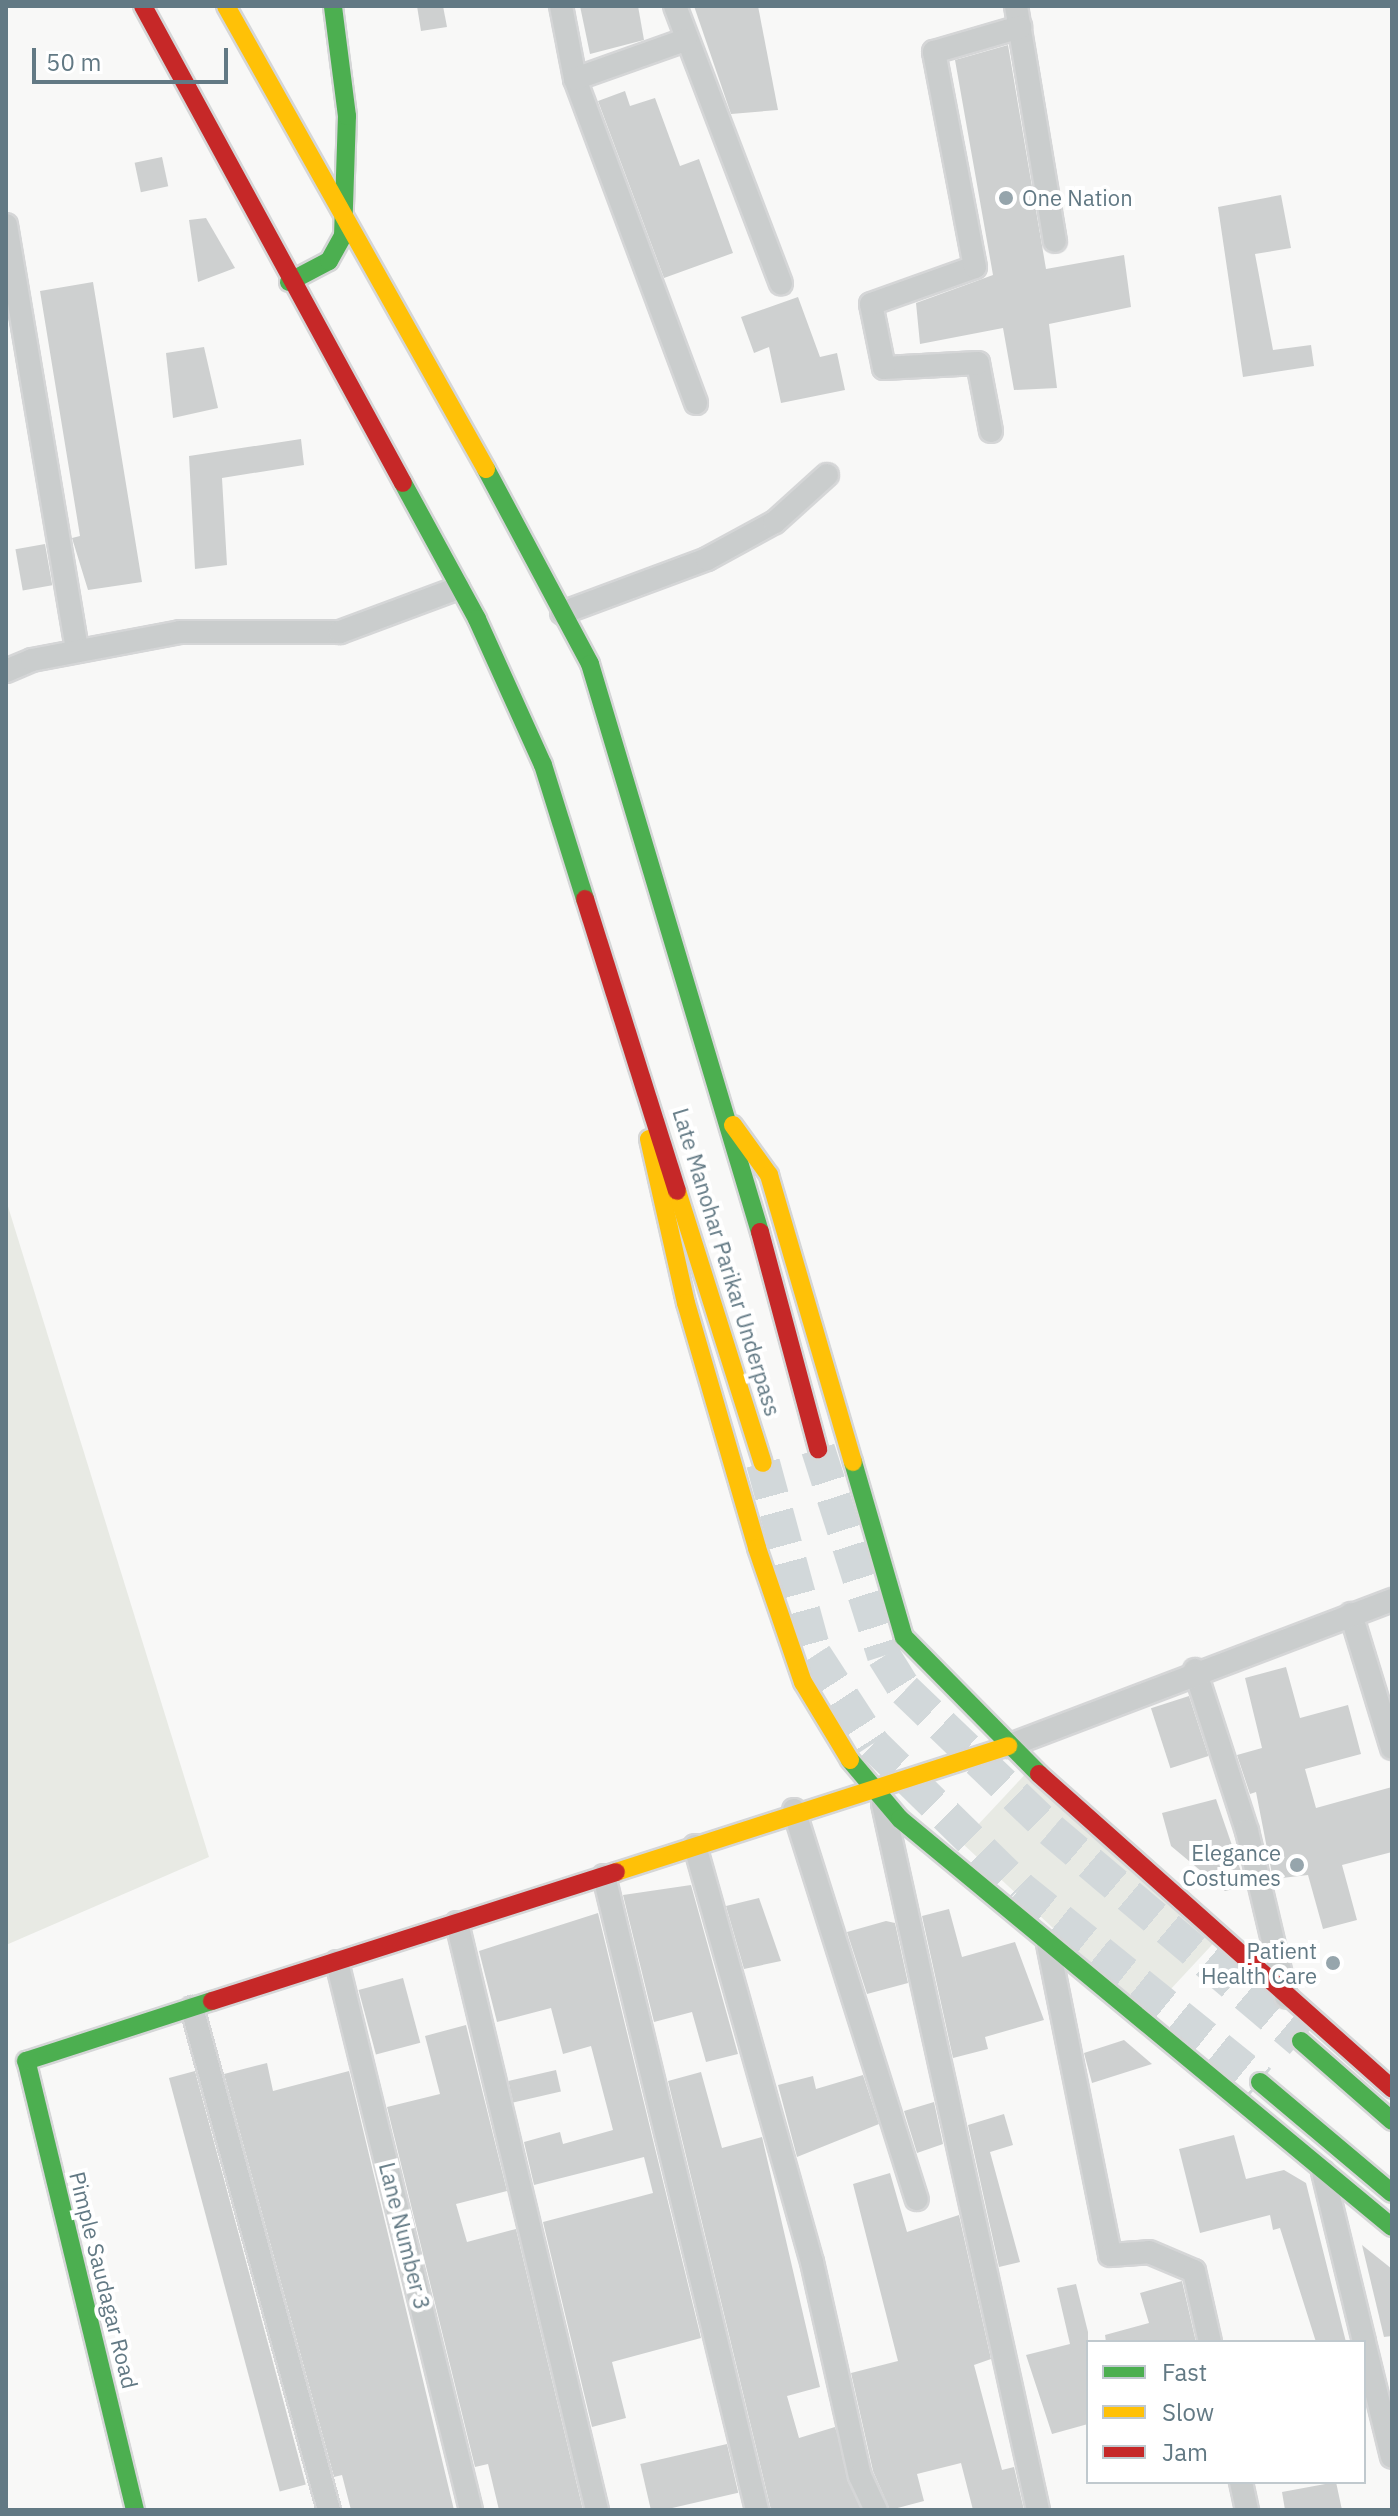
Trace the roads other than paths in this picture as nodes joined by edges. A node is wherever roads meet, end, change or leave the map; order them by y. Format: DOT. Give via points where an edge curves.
graph roads {
  1 [pos="143,6"];
  2 [pos="226,6"];
  3 [pos="333,6"];
  4 [pos="561,6"];
  5 [pos="675,6"];
  6 [pos="1018,17"];
  7 [pos="685,40"];
  8 [pos="575,79"];
  9 [pos="345,213"];
  10 [pos="6,225"];
  11 [pos="1055,241"];
  12 [pos="289,282"];
  13 [pos="781,283"];
  14 [pos="696,403"];
  15 [pos="991,431"];
  16 [pos="827,475"];
  17 [pos="458,588"];
  18 [pos="562,613"];
  19 [pos="77,651"];
  20 [pos="6,671"];
  21 [pos="643,1075"];
  22 [pos="731,1123"];
  23 [pos="818,1449"];
  24 [pos="763,1463"];
  25 [pos="1392,1600"];
  26 [pos="1351,1614"];
  27 [pos="1195,1670"];
  28 [pos="1008,1746"];
  29 [pos="1392,1748"];
  30 [pos="878,1793"];
  31 [pos="794,1810"];
  32 [pos="695,1846"];
  33 [pos="604,1876"];
  34 [pos="457,1923"];
  35 [pos="1048,1944"];
  36 [pos="337,1962"];
  37 [pos="1287,1997"];
  38 [pos="192,2008"];
  39 [pos="1301,2041"];
  40 [pos="16,2065"];
  41 [pos="1260,2082"];
  42 [pos="1392,2089"];
  43 [pos="1392,2121"];
  44 [pos="1323,2172"];
  45 [pos="1392,2193"];
  46 [pos="917,2199"];
  47 [pos="1392,2227"];
  48 [pos="1210,2340"];
  49 [pos="1364,2340"];
  50 [pos="1366,2350"];
  51 [pos="1392,2457"];
  52 [pos="1241,2484"];
  53 [pos="135,2510"];
  54 [pos="329,2510"];
  55 [pos="471,2510"];
  56 [pos="597,2510"];
  57 [pos="757,2510"];
  58 [pos="876,2510"];
  59 [pos="1038,2510"];
  60 [pos="1247,2510"];
  1 -- 12 [label="main road"];
  2 -- 9 [label="main road, Late Manohar Parikar Underpass"];
  3 -- 9 [label="main road" via="347,116"];
  4 -- 8 [label="street"];
  5 -- 7 [label="street"];
  6 -- 11 [label="street"];
  6 -- 15 [label="street" via="934,52 975,267 871,304 884,368 978,363"];
  7 -- 8 [label="street"];
  7 -- 13 [label="street"];
  8 -- 14 [label="street"];
  9 -- 12 [label="main road" via="329,261"];
  9 -- 18 [label="main road, Late Manohar Parikar Underpass"];
  10 -- 19 [label="street"];
  12 -- 17 [label="main road"];
  16 -- 18 [label="street" via="775,522 707,559"];
  17 -- 19 [label="street" via="340,632 180,632"];
  17 -- 21 [label="main road" via="543,765"];
  18 -- 22 [label="main road, Late Manohar Parikar Underpass" via="590,664"];
  19 -- 20 [label="street"];
  21 -- 24 [label="main road, Late Manohar Parikar Underpass"];
  21 -- 30 [label="main road" via="662,1209 757,1548 803,1682"];
  22 -- 23 [label="main road, Late Manohar Parikar Underpass"];
  22 -- 28 [label="main road" via="769,1175 904,1637"];
  25 -- 26 [label="street"];
  26 -- 27 [label="street"];
  26 -- 29 [label="street"];
  27 -- 28 [label="street"];
  27 -- 37 [label="street" via="1247,1831"];
  28 -- 30 [label="main road"];
  28 -- 37 [label="main road"];
  30 -- 31 [label="main road"];
  30 -- 35 [label="main road"];
  30 -- 59 [label="street"];
  31 -- 32 [label="main road"];
  31 -- 46 [label="street"];
  32 -- 33 [label="main road"];
  32 -- 58 [label="street" via="812,2262 860,2476"];
  33 -- 34 [label="main road"];
  33 -- 57 [label="street"];
  34 -- 36 [label="main road"];
  34 -- 56 [label="street"];
  35 -- 44 [label="main road"];
  35 -- 48 [label="street" via="1110,2255 1149,2252 1194,2271"];
  36 -- 38 [label="main road"];
  36 -- 55 [label="street, Lane Number 3"];
  37 -- 42 [label="main road"];
  38 -- 40 [label="main road"];
  38 -- 54 [label="street"];
  39 -- 43 [label="main road"];
  40 -- 53 [label="main road, Pimple Saudagar Road"];
  41 -- 45 [label="main road"];
  44 -- 47 [label="main road"];
  44 -- 49 [label="street"];
  50 -- 51 [label="street"];
  52 -- 60 [label="street"];
}
